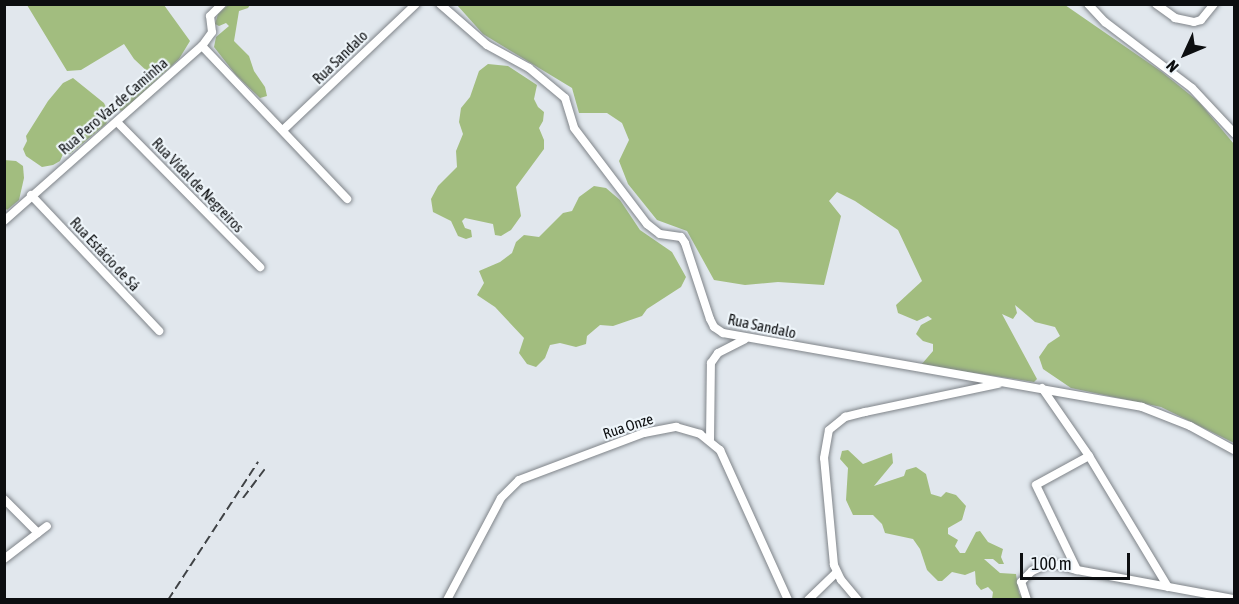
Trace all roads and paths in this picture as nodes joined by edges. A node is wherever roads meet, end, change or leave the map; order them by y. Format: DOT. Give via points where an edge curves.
graph roads {
  1 [pos="222,4"];
  2 [pos="416,4"];
  3 [pos="440,4"];
  4 [pos="1088,4"];
  5 [pos="1156,4"];
  6 [pos="1214,4"];
  7 [pos="202,46"];
  8 [pos="117,122"];
  9 [pos="282,130"];
  10 [pos="1234,133"];
  11 [pos="31,195"];
  12 [pos="347,199"];
  13 [pos="4,221"];
  14 [pos="260,267"];
  15 [pos="159,331"];
  16 [pos="746,339"];
  17 [pos="1004,383"];
  18 [pos="1042,388"];
  19 [pos="710,440"];
  20 [pos="1234,450"];
  21 [pos="1089,456"];
  22 [pos="4,499"];
  23 [pos="47,526"];
  24 [pos="38,533"];
  25 [pos="4,558"];
  26 [pos="1077,570"];
  27 [pos="836,573"];
  28 [pos="1168,587"];
  29 [pos="1234,598"];
  30 [pos="447,600"];
  31 [pos="788,600"];
  32 [pos="808,600"];
  33 [pos="858,600"];
  34 [pos="1027,600"];
  1 -- 7 [label="street" via="210,16 212,32"];
  2 -- 9 [label="street, Rua Sandalo"];
  3 -- 16 [label="street, Rua Sandalo" via="487,45 529,68 565,98 574,128 647,224 660,234 681,237 685,243 714,327"];
  4 -- 10 [label="street" via="1104,22 1192,88"];
  5 -- 6 [label="street" via="1175,18 1194,22 1201,20"];
  7 -- 8 [label="street, Rua Pero Vaz de Caminha"];
  7 -- 9 [label="street"];
  8 -- 11 [label="street, Rua Pero Vaz de Caminha"];
  8 -- 14 [label="street, Rua Vidal de Negreiros"];
  9 -- 12 [label="street"];
  11 -- 13 [label="street, Rua Pero Vaz de Caminha"];
  11 -- 15 [label="street, Rua Estácio de Sá"];
  16 -- 17 [label="street, Rua Sandalo"];
  16 -- 19 [label="street" via="718,353 711,363"];
  17 -- 18 [label="street, Rua Sandalo"];
  17 -- 27 [label="street" via="845,417 829,430 824,458"];
  18 -- 20 [label="street, Rua Sandalo" via="1152,411"];
  18 -- 21 [label="street"];
  19 -- 30 [label="street, Rua Onze" via="676,427 662,428 519,480 501,498"];
  19 -- 31 [label="street" via="726,460"];
  21 -- 26 [label="street" via="1036,485"];
  21 -- 28 [label="street"];
  22 -- 24 [label="street"];
  23 -- 24 [label="street"];
  24 -- 25 [label="street"];
  26 -- 28 [label="street"];
  26 -- 34 [label="street" via="1050,563 1032,571 1021,582"];
  27 -- 32 [label="street"];
  27 -- 33 [label="street"];
  28 -- 29 [label="street"];
}
